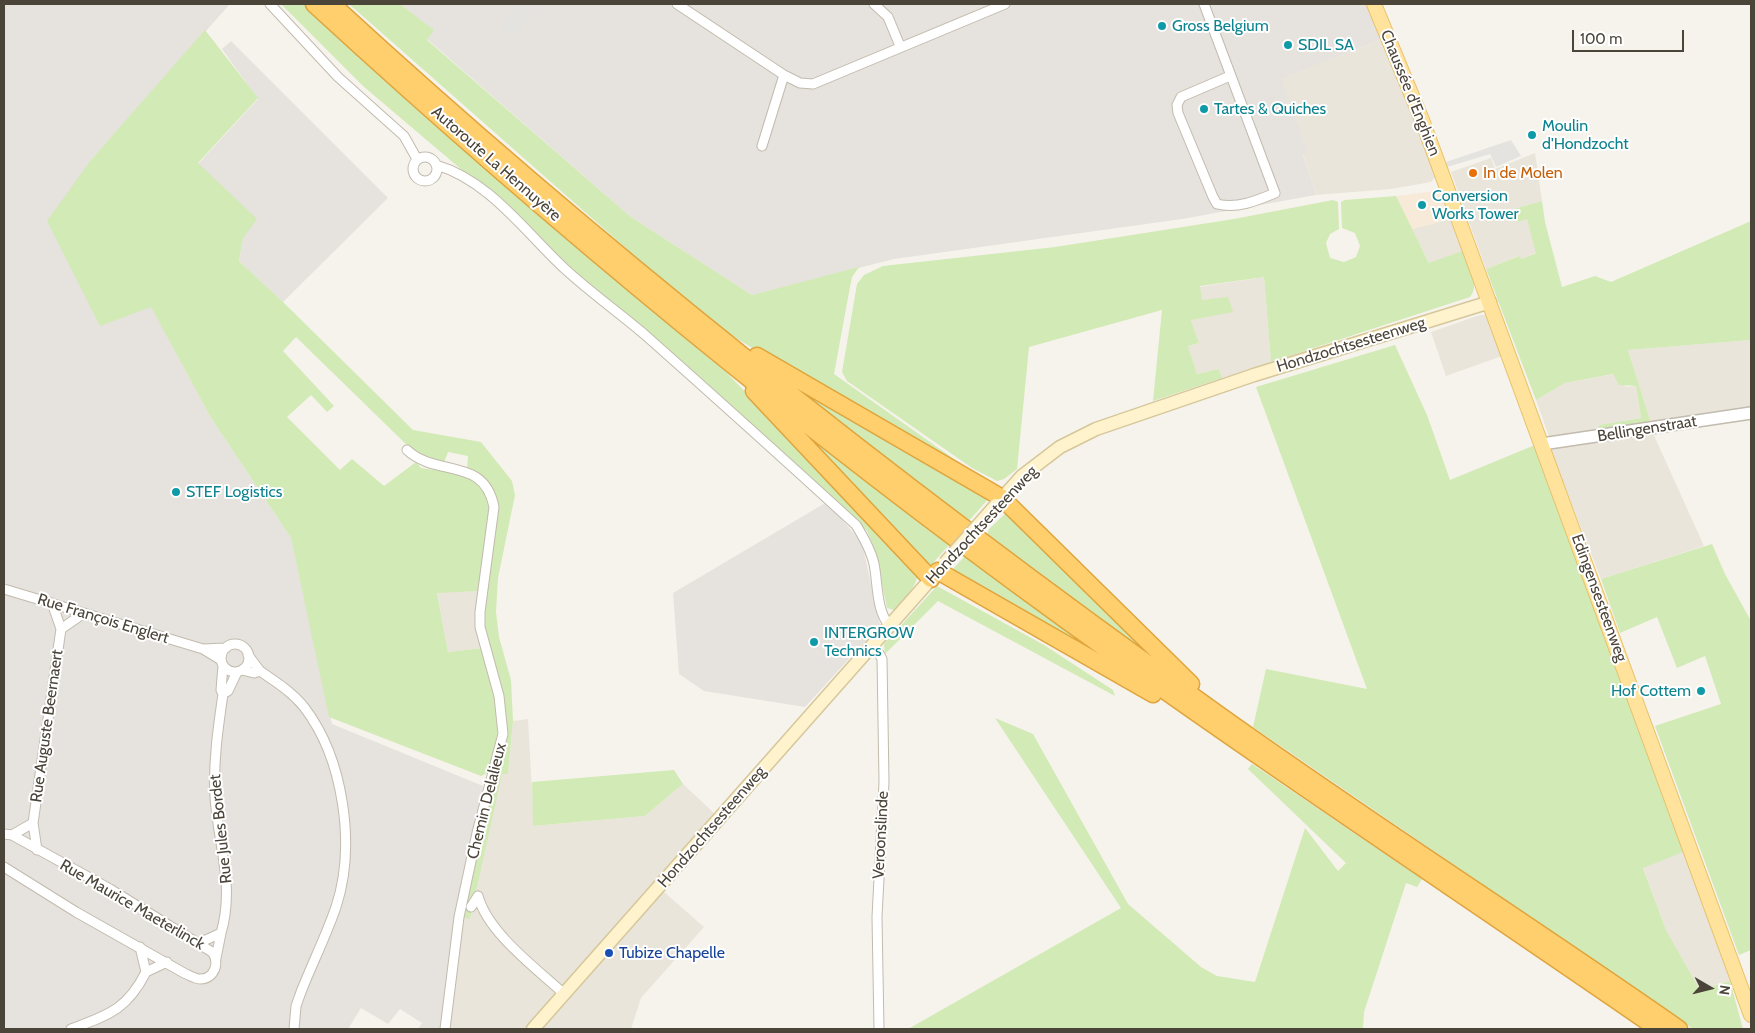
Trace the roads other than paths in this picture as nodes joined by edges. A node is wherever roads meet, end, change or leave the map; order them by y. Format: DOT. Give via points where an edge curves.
graph roads {
  1 [pos="270,4"];
  2 [pos="314,4"];
  3 [pos="332,4"];
  4 [pos="677,4"];
  5 [pos="874,4"];
  6 [pos="1005,4"];
  7 [pos="1204,4"];
  8 [pos="1374,4"];
  9 [pos="900,46"];
  10 [pos="784,75"];
  11 [pos="1230,76"];
  12 [pos="762,146"];
  13 [pos="417,159"];
  14 [pos="436,165"];
  15 [pos="1445,182"];
  16 [pos="1490,302"];
  17 [pos="684,314"];
  18 [pos="1751,413"];
  19 [pos="1542,444"];
  20 [pos="408,450"];
  21 [pos="999,502"];
  22 [pos="938,571"];
  23 [pos="4,589"];
  24 [pos="52,603"];
  25 [pos="84,613"];
  26 [pos="889,625"];
  27 [pos="62,629"];
  28 [pos="873,643"];
  29 [pos="226,648"];
  30 [pos="203,649"];
  31 [pos="248,655"];
  32 [pos="222,663"];
  33 [pos="240,671"];
  34 [pos="260,671"];
  35 [pos="224,694"];
  36 [pos="1192,710"];
  37 [pos="1220,715"];
  38 [pos="33,823"];
  39 [pos="8,834"];
  40 [pos="38,850"];
  41 [pos="4,867"];
  42 [pos="471,907"];
  43 [pos="221,933"];
  44 [pos="199,944"];
  45 [pos="140,947"];
  46 [pos="216,958"];
  47 [pos="167,962"];
  48 [pos="146,972"];
  49 [pos="564,994"];
  50 [pos="1751,1015"];
  51 [pos="71,1029"];
  52 [pos="294,1029"];
  53 [pos="445,1029"];
  54 [pos="533,1029"];
  55 [pos="879,1029"];
  56 [pos="1658,1029"];
  57 [pos="1679,1029"];
  1 -- 13 [label="street" via="338,77 404,136"];
  2 -- 17 [label="highway, Autoroute La Hennuyère" via="485,155"];
  3 -- 17 [label="highway, Autoroute La Hennuyère"];
  4 -- 10 [label="street"];
  5 -- 9 [label="street" via="888,18"];
  6 -- 9 [label="street"];
  7 -- 11 [label="street"];
  8 -- 15 [label="main road, Chaussée d'Enghien"];
  9 -- 10 [label="street" via="813,84 800,83"];
  10 -- 12 [label="street"];
  11 -- 11 [label="street" via="1181,97 1177,105 1213,197 1217,204 1229,207 1275,194"];
  13 -- 14 [label="street" via="427,157"];
  13 -- 14 [label="street" via="413,173 421,181 432,179"];
  14 -- 26 [label="street" via="467,178 493,198 566,270 700,384 856,525 869,548 881,608"];
  15 -- 16 [label="main road, Edingensesteenweg"];
  16 -- 19 [label="main road, Edingensesteenweg"];
  16 -- 21 [label="main road, Hondzochtsesteenweg" via="1096,428 1060,446 1022,476"];
  17 -- 21 [label="highway" via="700,315 736,343 790,377"];
  17 -- 22 [label="highway" via="773,410"];
  17 -- 36 [label="highway" via="946,531"];
  17 -- 37 [label="highway" via="960,526"];
  18 -- 19 [label="street, Bellingenstraat"];
  19 -- 50 [label="main road, Edingensesteenweg"];
  20 -- 53 [label="street, Chemin Delalieux" via="424,462 474,475 491,493 494,507 480,619 499,696 503,734 459,917"];
  21 -- 22 [label="main road, Hondzochtsesteenweg, bridge"];
  21 -- 37 [label="highway"];
  22 -- 26 [label="main road, Hondzochtsesteenweg"];
  22 -- 36 [label="highway" via="1168,703"];
  23 -- 24 [label="street, Rue François Englert"];
  24 -- 25 [label="street, Rue François Englert"];
  24 -- 27 [label="street"];
  25 -- 27 [label="street"];
  25 -- 30 [label="street, Rue François Englert"];
  26 -- 28 [label="main road, Hondzochtsesteenweg"];
  27 -- 38 [label="street, Rue Auguste Beernaert"];
  28 -- 49 [label="main road, Hondzochtsesteenweg"];
  28 -- 55 [label="street, Veroonslinde" via="882,659 884,772 877,917"];
  29 -- 30 [label="street"];
  29 -- 31 [label="street" via="239,645"];
  29 -- 32 [label="street"];
  30 -- 32 [label="street"];
  31 -- 33 [label="street" via="248,664"];
  31 -- 34 [label="street"];
  32 -- 33 [label="street" via="229,671"];
  32 -- 35 [label="street" via="221,690"];
  33 -- 34 [label="street"];
  33 -- 35 [label="street"];
  34 -- 52 [label="street" via="290,692 316,727 338,783 346,825 344,864 336,907 296,1006"];
  35 -- 43 [label="street, Rue Jules Bordet" via="215,772 217,814 228,884"];
  36 -- 56 [label="highway"];
  37 -- 57 [label="highway"];
  38 -- 39 [label="street, Rue Auguste Beernaert"];
  38 -- 40 [label="street, Rue Auguste Beernaert"];
  39 -- 40 [label="street, Rue Maurice Maeterlinck"];
  40 -- 44 [label="street, Rue Maurice Maeterlinck" via="110,889"];
  41 -- 45 [label="street, Rue Maurice Maeterlinck"];
  42 -- 49 [label="street" via="478,896 482,909 496,929"];
  43 -- 44 [label="street"];
  43 -- 46 [label="street, Rue Jules Bordet"];
  44 -- 46 [label="street, Rue Maurice Maeterlinck"];
  45 -- 47 [label="street, Rue Maurice Maeterlinck"];
  45 -- 48 [label="street"];
  46 -- 47 [label="street, Rue Maurice Maeterlinck" via="212,974 201,979"];
  47 -- 48 [label="street"];
  48 -- 51 [label="street" via="132,997 121,1007 110,1015"];
  49 -- 54 [label="main road, Hondzochtsesteenweg"];
}
